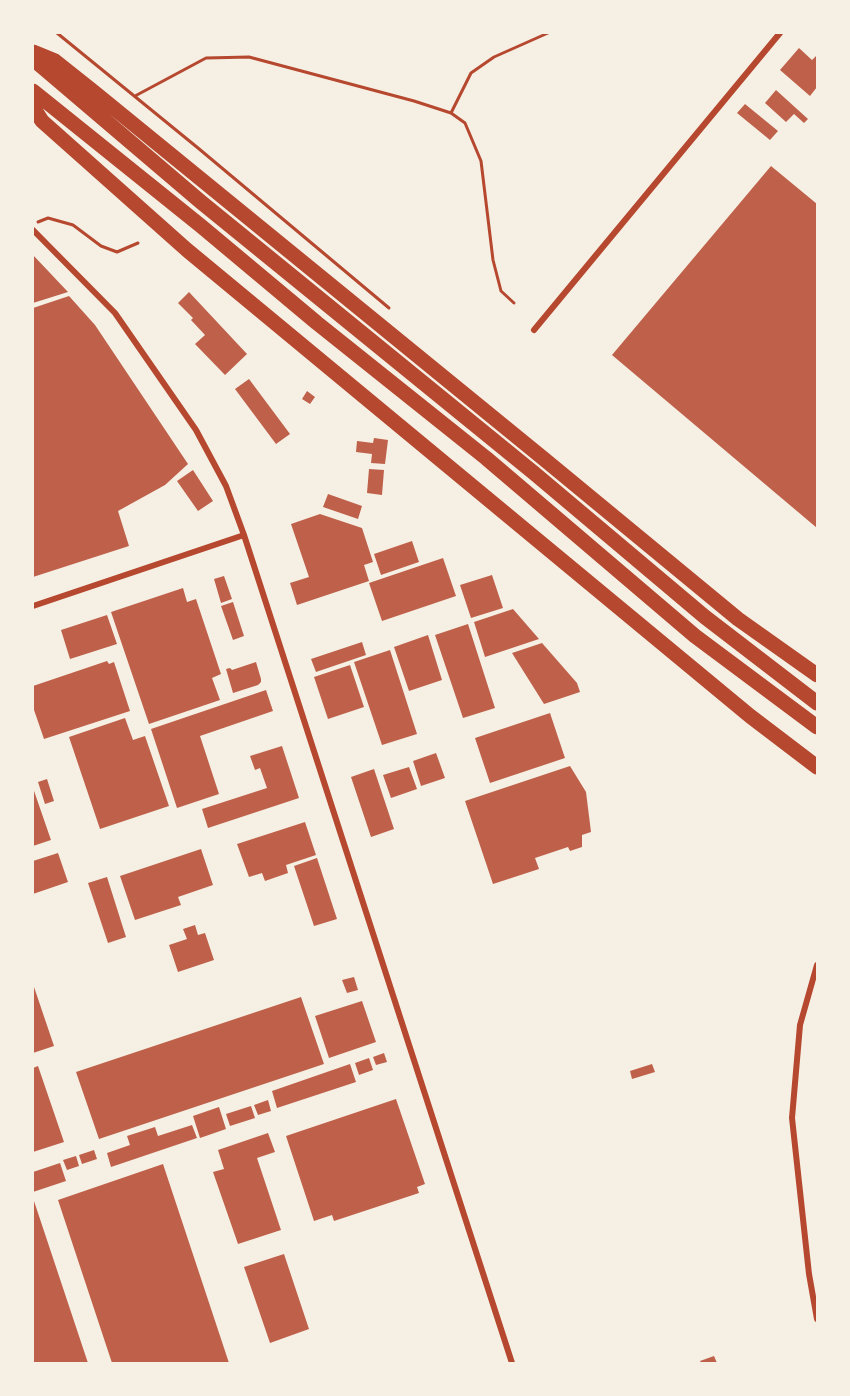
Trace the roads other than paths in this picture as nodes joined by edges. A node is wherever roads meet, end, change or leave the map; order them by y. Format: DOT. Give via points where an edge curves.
graph roads {
  1 [pos="780,33"];
  2 [pos="33,52"];
  3 [pos="33,59"];
  4 [pos="33,91"];
  5 [pos="33,107"];
  6 [pos="33,230"];
  7 [pos="534,330"];
  8 [pos="244,535"];
  9 [pos="33,606"];
  10 [pos="817,675"];
  11 [pos="817,703"];
  12 [pos="817,727"];
  13 [pos="817,768"];
  14 [pos="817,965"];
  15 [pos="817,1318"];
  16 [pos="512,1363"];
  1 -- 7 [label="street"];
  2 -- 10 [label="highway" via="55,62 94,92 738,619"];
  3 -- 11 [label="highway" via="705,617"];
  4 -- 12 [label="highway" via="486,458 695,636"];
  5 -- 13 [label="highway" via="42,121 187,250"];
  6 -- 8 [label="street" via="115,313 196,430 226,486"];
  8 -- 9 [label="street"];
  8 -- 16 [label="street"];
  14 -- 15 [label="street" via="800,1025 792,1118"];
}
